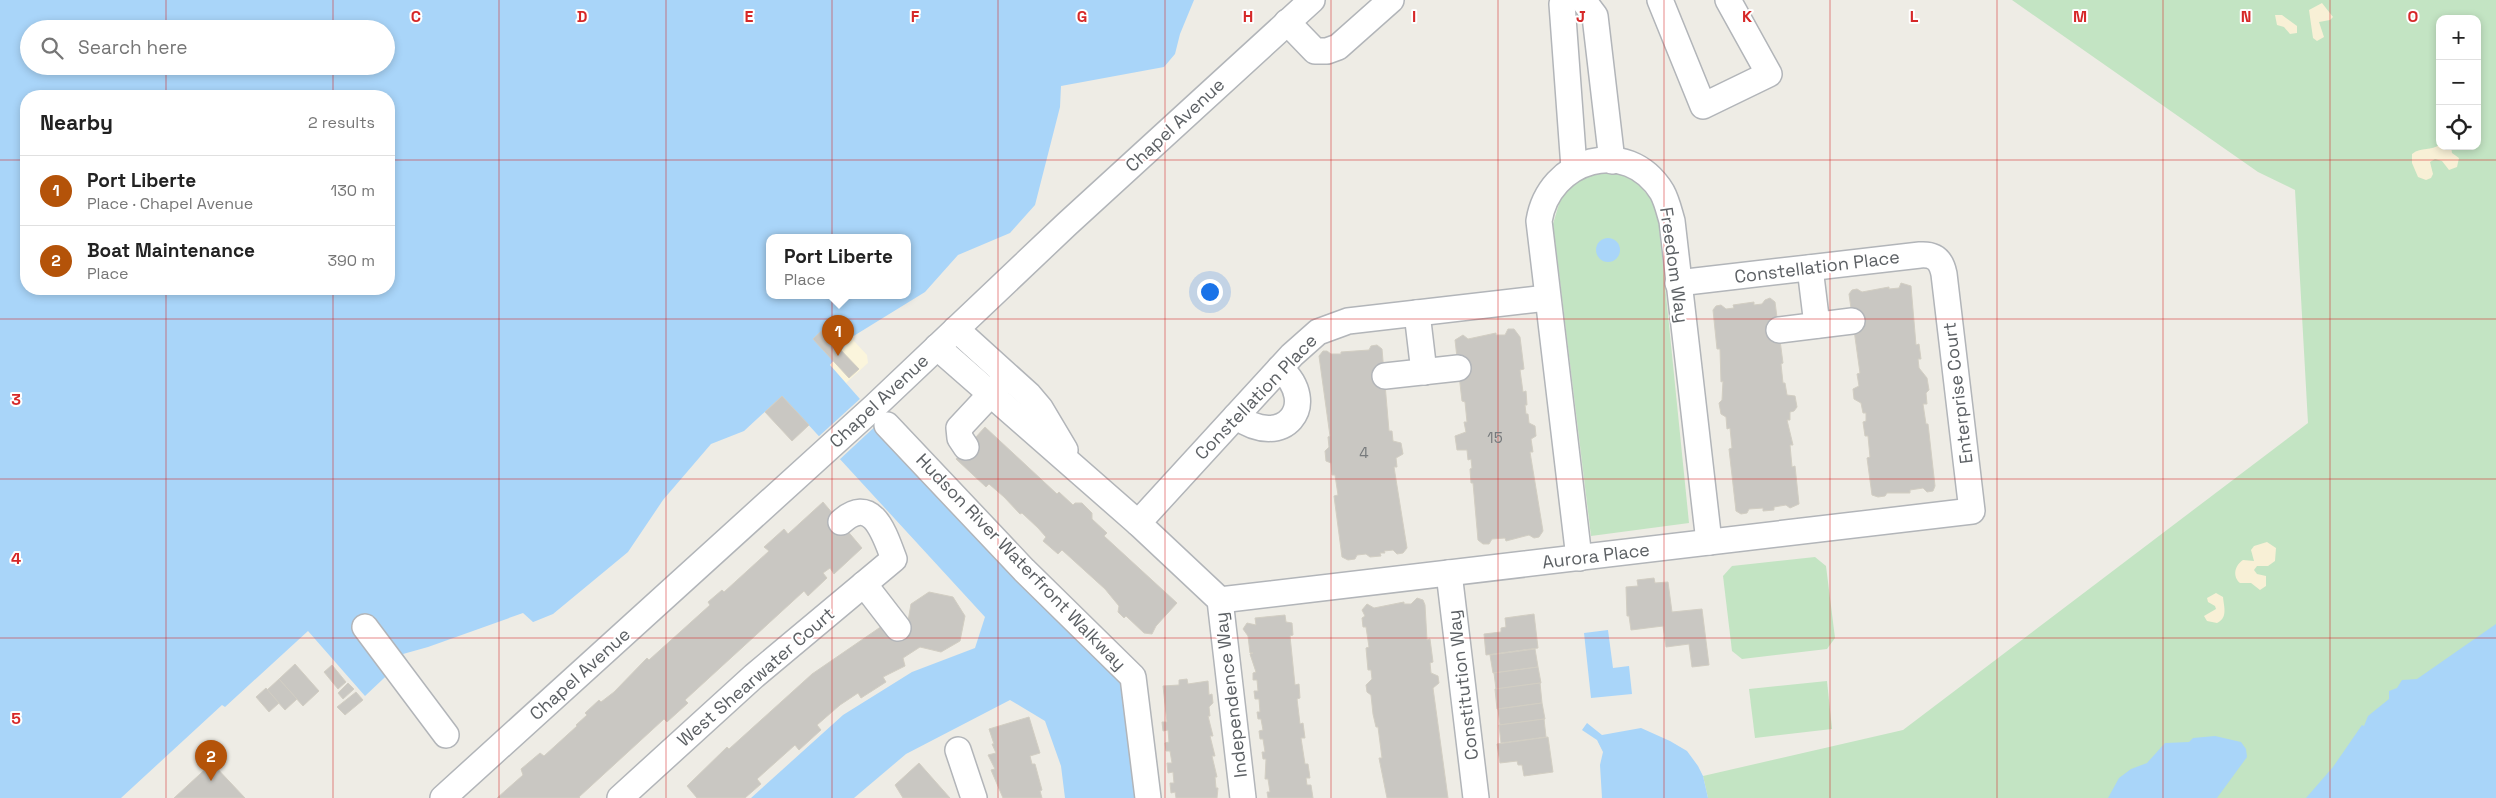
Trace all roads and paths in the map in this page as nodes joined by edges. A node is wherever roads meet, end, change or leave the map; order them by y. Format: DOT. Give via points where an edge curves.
graph roads {
  1 [pos="1312,0"];
  2 [pos="1391,0"];
  3 [pos="1565,0"];
  4 [pos="1583,0"];
  5 [pos="1660,0"];
  6 [pos="1728,0"];
  7 [pos="1287,22"];
  8 [pos="1604,98"];
  9 [pos="1569,103"];
  10 [pos="1612,160"];
  11 [pos="1574,168"];
  12 [pos="1810,268"];
  13 [pos="1944,274"];
  14 [pos="1678,283"];
  15 [pos="1547,298"];
  16 [pos="1417,313"];
  17 [pos="1852,321"];
  18 [pos="1817,325"];
  19 [pos="956,329"];
  20 [pos="1779,330"];
  21 [pos="937,347"];
  22 [pos="1280,368"];
  23 [pos="1458,368"];
  24 [pos="1424,372"];
  25 [pos="1008,376"];
  26 [pos="1386,376"];
  27 [pos="990,394"];
  28 [pos="880,416"];
  29 [pos="1236,416"];
  30 [pos="966,447"];
  31 [pos="1081,472"];
  32 [pos="1972,511"];
  33 [pos="841,522"];
  34 [pos="1138,523"];
  35 [pos="1709,542"];
  36 [pos="1579,558"];
  37 [pos="1450,573"];
  38 [pos="864,584"];
  39 [pos="1220,600"];
  40 [pos="365,627"];
  41 [pos="898,628"];
  42 [pos="446,735"];
  43 [pos="958,750"];
  44 [pos="443,798"];
  45 [pos="620,798"];
  46 [pos="974,798"];
  47 [pos="1148,798"];
  48 [pos="1243,798"];
  49 [pos="1476,798"];
  1 -- 7 [label="street, Chapel Avenue"];
  2 -- 7 [label="street" via="1338,47 1327,51 1316,51"];
  3 -- 9 [label="street" via="1562,4"];
  4 -- 8 [label="street" via="1595,16"];
  5 -- 6 [label="street" via="1704,106 1768,74"];
  7 -- 19 [label="street, Chapel Avenue"];
  8 -- 9 [label="street"];
  8 -- 10 [label="street"];
  9 -- 11 [label="street"];
  10 -- 11 [label="street, Freedom Way"];
  10 -- 14 [label="street, Freedom Way" via="1635,167 1662,193 1672,221"];
  11 -- 15 [label="street, Freedom Way" via="1552,188 1540,213"];
  12 -- 13 [label="street, Constellation Place" via="1931,254 1940,262"];
  12 -- 14 [label="street, Constellation Place"];
  12 -- 18 [label="street"];
  13 -- 32 [label="street, Enterprise Court"];
  14 -- 35 [label="street, Freedom Way"];
  15 -- 16 [label="street, Constellation Place"];
  15 -- 36 [label="street, Freedom Way"];
  16 -- 22 [label="street, Constellation Place" via="1348,321 1327,328 1310,337"];
  16 -- 24 [label="street"];
  17 -- 18 [label="street"];
  18 -- 20 [label="street"];
  19 -- 21 [label="street, Chapel Avenue"];
  19 -- 25 [label="street, Independence Way"];
  21 -- 27 [label="street, Independence Way"];
  21 -- 28 [label="street, Chapel Avenue"];
  22 -- 29 [label="street, Constellation Place"];
  22 -- 29 [label="street" via="1291,378 1298,393 1293,417 1279,427 1263,430"];
  23 -- 24 [label="street"];
  24 -- 26 [label="street"];
  25 -- 27 [label="street"];
  25 -- 31 [label="street, Independence Way" via="1040,408"];
  27 -- 30 [label="street" via="959,428 960,438"];
  27 -- 31 [label="street, Independence Way"];
  28 -- 44 [label="street, Chapel Avenue" via="825,451"];
  28 -- 47 [label="street, Hudson River Waterfront Walkway" via="1024,570 1132,677"];
  29 -- 34 [label="street, Constellation Place"];
  31 -- 34 [label="street, Independence Way"];
  32 -- 35 [label="street, Aurora Place"];
  33 -- 38 [label="street, West Shearwater Court" via="860,514 877,520 894,559"];
  34 -- 39 [label="street, Independence Way"];
  35 -- 36 [label="street, Aurora Place"];
  36 -- 37 [label="street, Aurora Place"];
  37 -- 39 [label="street, Aurora Place"];
  37 -- 49 [label="street, Constitution Way"];
  38 -- 41 [label="street"];
  38 -- 45 [label="street, West Shearwater Court" via="754,676"];
  39 -- 48 [label="street, Independence Way"];
  40 -- 42 [label="street"];
  43 -- 46 [label="street"];
}
